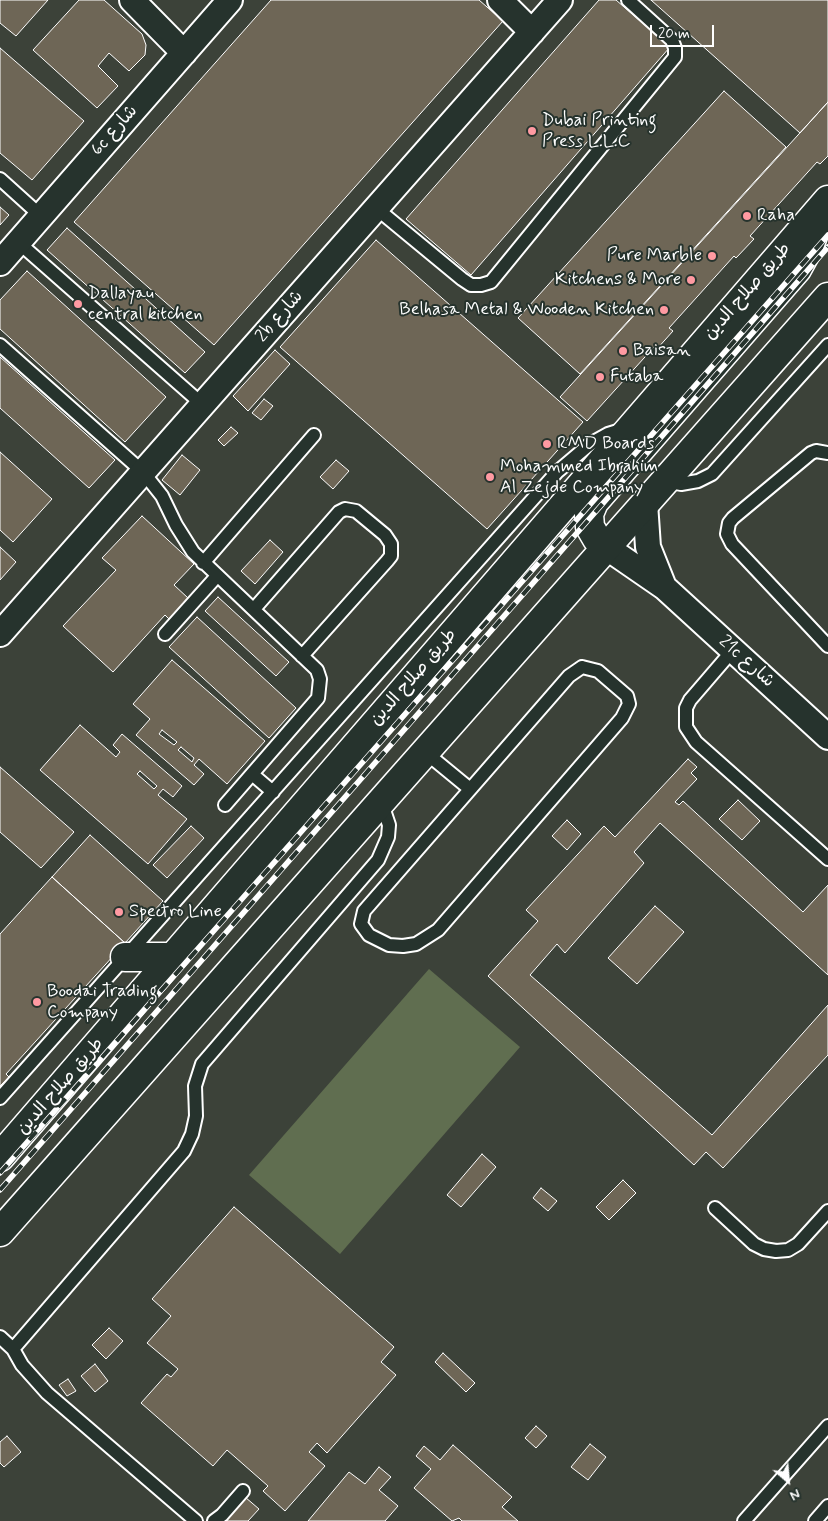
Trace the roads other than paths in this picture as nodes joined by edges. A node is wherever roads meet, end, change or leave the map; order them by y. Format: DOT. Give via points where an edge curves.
graph roads {
  1 [pos="132,0"];
  2 [pos="148,0"];
  3 [pos="230,0"];
  4 [pos="500,0"];
  5 [pos="523,0"];
  6 [pos="628,0"];
  7 [pos="546,16"];
  8 [pos="191,45"];
  9 [pos="0,179"];
  10 [pos="825,203"];
  11 [pos="376,208"];
  12 [pos="41,216"];
  13 [pos="18,242"];
  14 [pos="0,263"];
  15 [pos="828,297"];
  16 [pos="0,345"];
  17 [pos="828,345"];
  18 [pos="202,405"];
  19 [pos="631,428"];
  20 [pos="314,435"];
  21 [pos="828,453"];
  22 [pos="143,472"];
  23 [pos="665,481"];
  24 [pos="645,503"];
  25 [pos="606,547"];
  26 [pos="203,564"];
  27 [pos="216,576"];
  28 [pos="664,587"];
  29 [pos="254,609"];
  30 [pos="0,634"];
  31 [pos="165,634"];
  32 [pos="828,646"];
  33 [pos="733,650"];
  34 [pos="302,656"];
  35 [pos="828,737"];
  36 [pos="425,752"];
  37 [pos="252,774"];
  38 [pos="470,789"];
  39 [pos="273,792"];
  40 [pos="381,801"];
  41 [pos="225,805"];
  42 [pos="828,859"];
  43 [pos="125,957"];
  44 [pos="173,957"];
  45 [pos="0,1098"];
  46 [pos="0,1157"];
  47 [pos="715,1208"];
  48 [pos="828,1210"];
  49 [pos="0,1232"];
  50 [pos="0,1337"];
  51 [pos="13,1349"];
  52 [pos="828,1426"];
  53 [pos="243,1490"];
  54 [pos="828,1506"];
  55 [pos="196,1521"];
  56 [pos="214,1521"];
  57 [pos="744,1521"];
  58 [pos="814,1521"];
  1 -- 8 [label="street"];
  2 -- 8 [label="street"];
  3 -- 8 [label="street, 6c شارع"];
  4 -- 7 [label="street"];
  5 -- 7 [label="street"];
  6 -- 11 [label="lane" via="672,40 674,57 491,282 481,286 462,279"];
  7 -- 11 [label="street, 2b شارع"];
  8 -- 12 [label="street, 6c شارع"];
  9 -- 12 [label="lane"];
  10 -- 19 [label="main road, طريق صلاح الدين"];
  10 -- 25 [label="main road" via="817,228 797,268 594,502 589,514 590,527"];
  11 -- 18 [label="street, 2b شارع"];
  12 -- 13 [label="street, 6c شارع"];
  13 -- 14 [label="street, 6c شارع"];
  13 -- 18 [label="lane"];
  15 -- 23 [label="main road"];
  16 -- 22 [label="lane"];
  17 -- 23 [label="lane" via="712,474 682,484"];
  18 -- 22 [label="street, 2b شارع"];
  19 -- 39 [label="lane" via="608,434 590,444 557,472"];
  19 -- 44 [label="main road, طريق صلاح الدين"];
  20 -- 26 [label="lane"];
  21 -- 32 [label="lane" via="810,453 733,518 727,534 732,544"];
  22 -- 26 [label="lane" via="162,496 184,539"];
  22 -- 30 [label="street, 2b شارع"];
  23 -- 24 [label="main road"];
  24 -- 25 [label="main road"];
  24 -- 28 [label="street, 21c شارع" via="648,547"];
  25 -- 28 [label="street, 21c شارع"];
  25 -- 36 [label="main road"];
  26 -- 27 [label="lane"];
  27 -- 29 [label="lane"];
  27 -- 31 [label="lane"];
  28 -- 33 [label="street, 21c شارع"];
  29 -- 34 [label="lane"];
  29 -- 34 [label="lane" via="339,512 356,511 385,535 391,544 388,561"];
  33 -- 35 [label="street, 21c شارع"];
  33 -- 42 [label="lane" via="690,700 686,708 686,726 696,742"];
  34 -- 37 [label="lane" via="317,670 320,679 318,698"];
  36 -- 38 [label="lane"];
  36 -- 40 [label="main road"];
  37 -- 39 [label="lane"];
  37 -- 41 [label="lane"];
  38 -- 38 [label="lane" via="364,911 361,924 368,935 389,945 403,946 416,944 438,930 622,718 629,704 627,696 598,671 582,667 575,670"];
  39 -- 43 [label="lane"];
  40 -- 49 [label="main road"];
  40 -- 51 [label="lane" via="389,825 388,838 378,860 202,1064 195,1086 196,1116 184,1151"];
  43 -- 44 [label="main road"];
  43 -- 45 [label="lane"];
  44 -- 46 [label="main road, طريق صلاح الدين"];
  47 -- 48 [label="lane" via="754,1244 776,1251 788,1250 798,1244"];
  50 -- 51 [label="lane"];
  51 -- 55 [label="lane" via="40,1387"];
  52 -- 57 [label="lane"];
  53 -- 56 [label="lane"];
  54 -- 58 [label="lane"];
}
